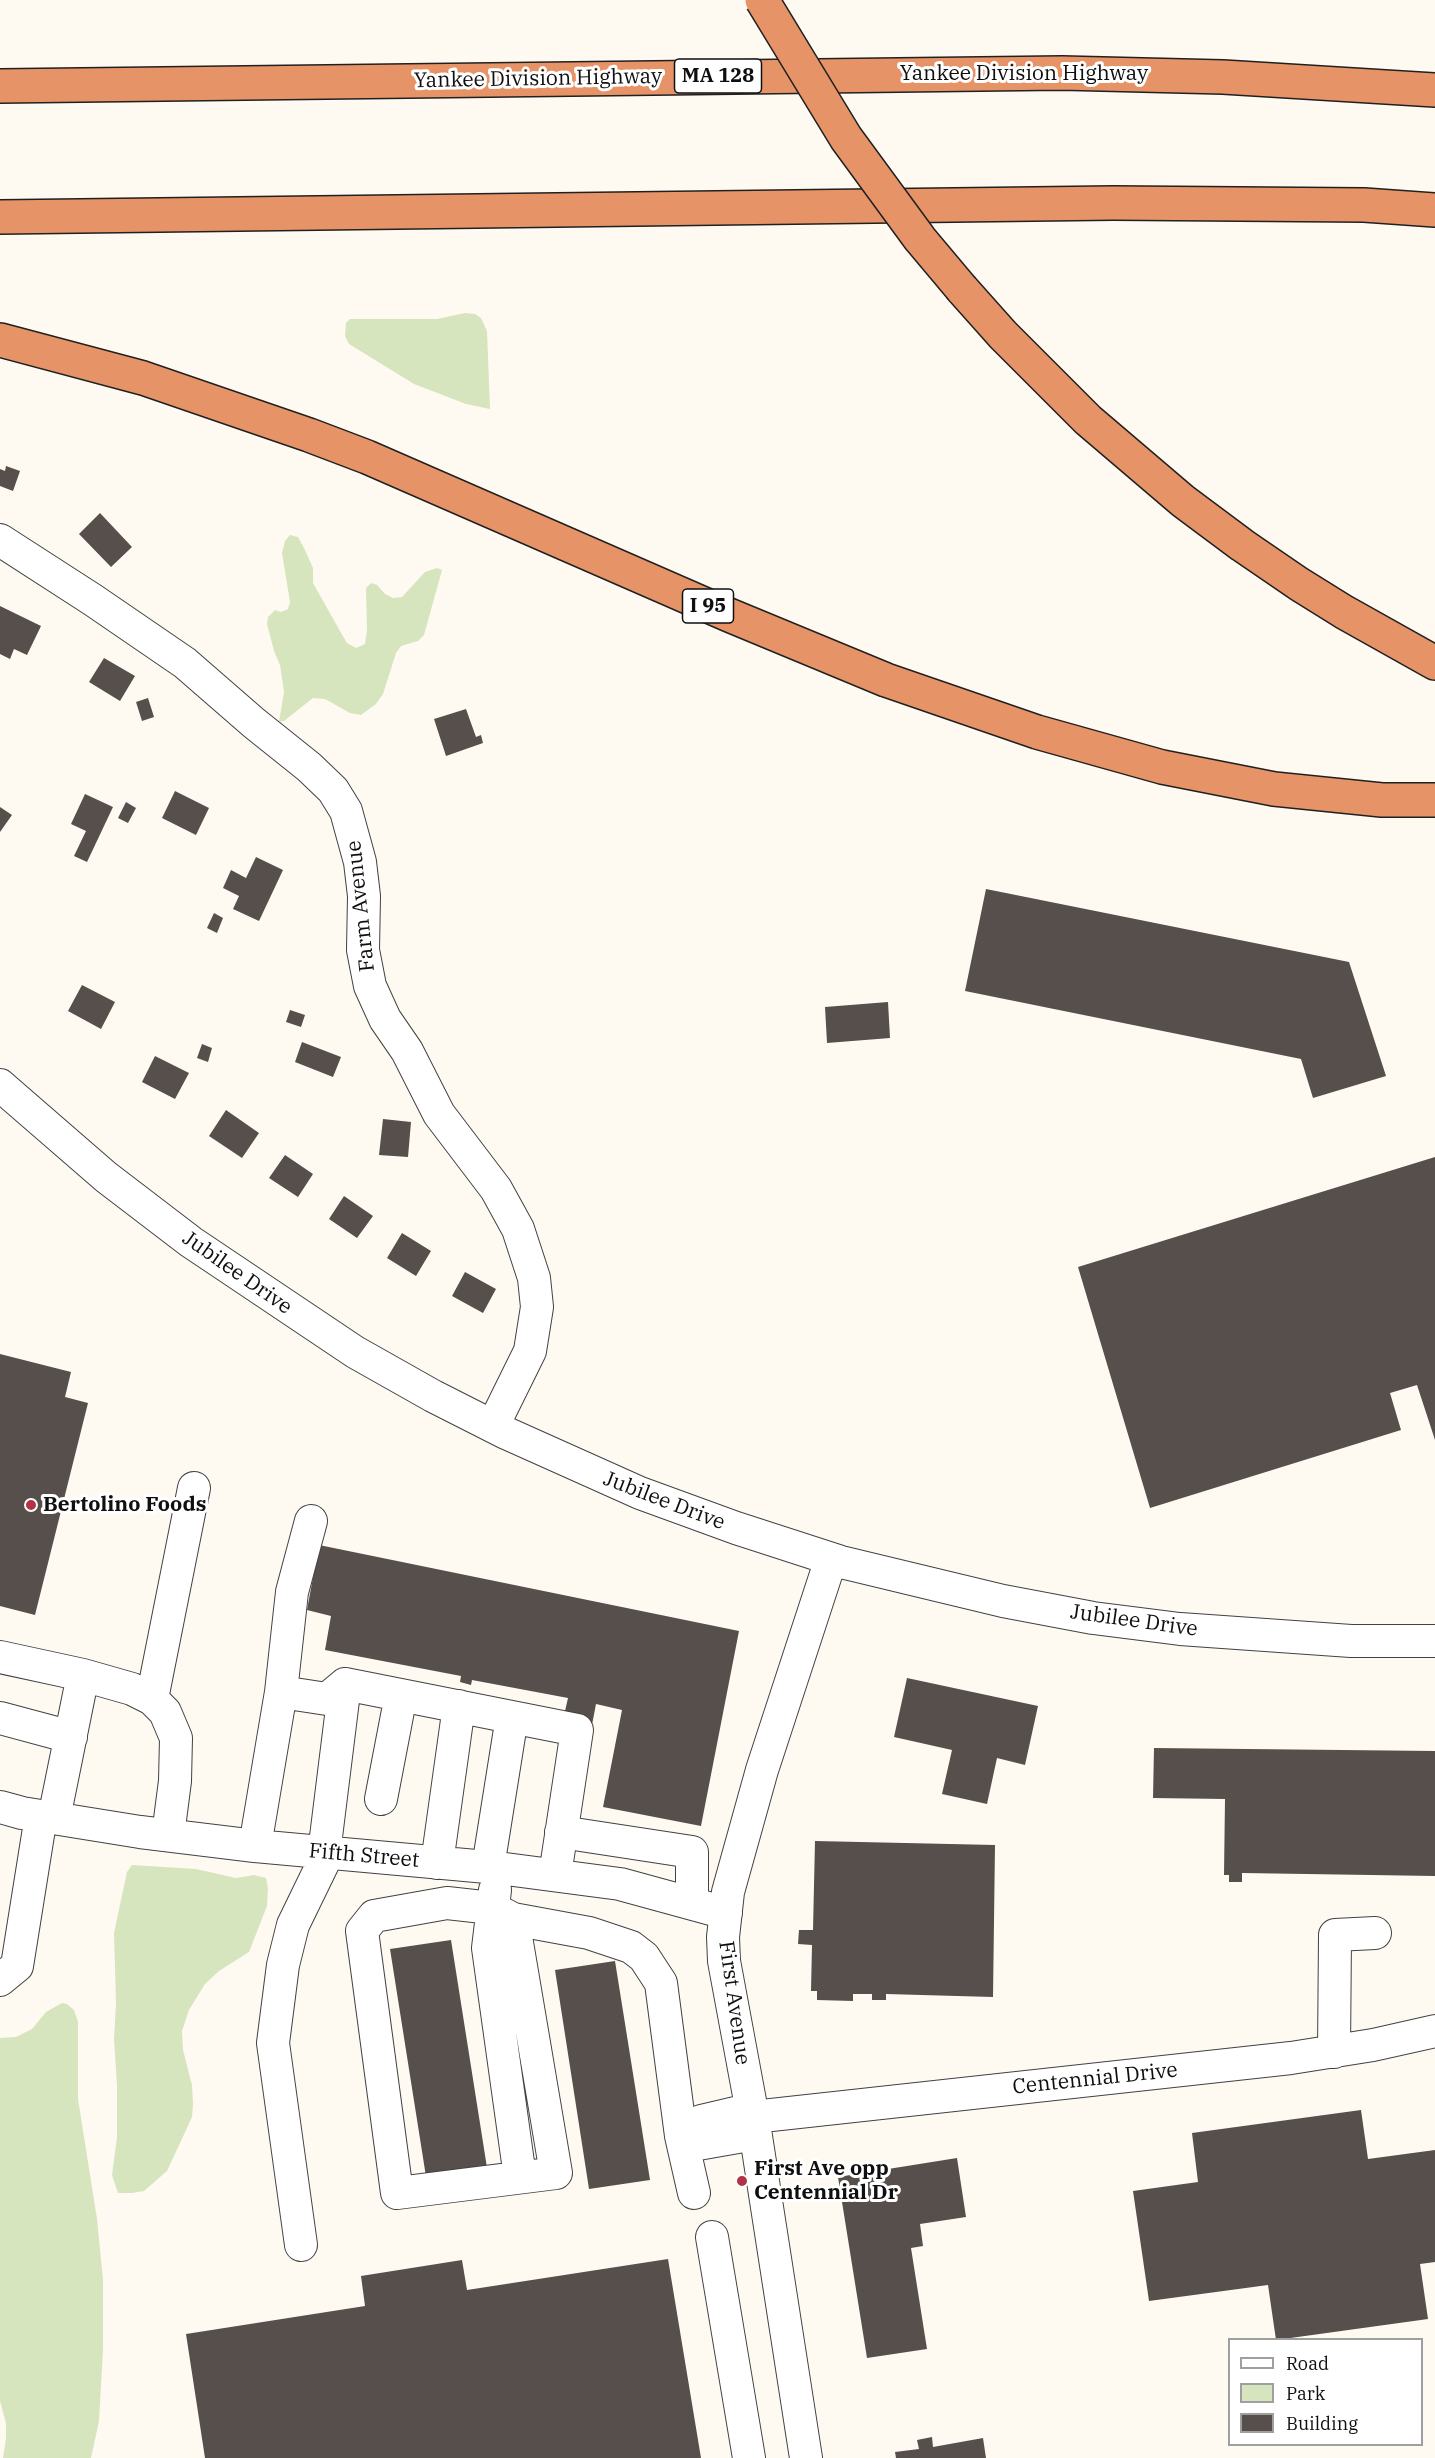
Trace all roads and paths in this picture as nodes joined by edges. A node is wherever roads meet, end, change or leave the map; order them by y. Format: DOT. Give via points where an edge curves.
graph roads {
  1 [pos="762,0"];
  2 [pos="0,86"];
  3 [pos="1435,90"];
  4 [pos="1435,210"];
  5 [pos="0,217"];
  6 [pos="0,340"];
  7 [pos="0,540"];
  8 [pos="1435,663"];
  9 [pos="1435,800"];
  10 [pos="0,1085"];
  11 [pos="493,1426"];
  12 [pos="194,1488"];
  13 [pos="311,1521"];
  14 [pos="831,1559"];
  15 [pos="1435,1641"];
  16 [pos="0,1657"];
  17 [pos="83,1675"];
  18 [pos="345,1684"];
  19 [pos="281,1692"];
  20 [pos="401,1695"];
  21 [pos="152,1699"];
  22 [pos="459,1706"];
  23 [pos="512,1717"];
  24 [pos="0,1718"];
  25 [pos="71,1737"];
  26 [pos="381,1798"];
  27 [pos="0,1807"];
  28 [pos="47,1817"];
  29 [pos="561,1832"];
  30 [pos="168,1835"];
  31 [pos="255,1846"];
  32 [pos="326,1853"];
  33 [pos="437,1863"];
  34 [pos="493,1868"];
  35 [pos="555,1875"];
  36 [pos="692,1903"];
  37 [pos="726,1913"];
  38 [pos="503,1914"];
  39 [pos="1375,1933"];
  40 [pos="0,1980"];
  41 [pos="1435,2031"];
  42 [pos="1334,2052"];
  43 [pos="753,2120"];
  44 [pos="681,2136"];
  45 [pos="694,2193"];
  46 [pos="712,2237"];
  47 [pos="301,2245"];
  48 [pos="749,2458"];
  49 [pos="806,2458"];
  1 -- 8 [label="highway, bridge" via="846,138 920,239 1003,335 1088,420 1183,501 1242,545 1344,612"];
  2 -- 3 [label="highway, Yankee Division Highway / MA 128" via="1062,73 1223,76"];
  4 -- 5 [label="highway" via="1330,204 1113,203"];
  6 -- 9 [label="highway, I 95" via="143,378 309,435 886,680 1037,732 1162,767 1274,789 1382,800"];
  7 -- 11 [label="street, Farm Avenue" via="185,663 309,767 333,790 346,811 360,862 363,950 370,986 384,1019 407,1051 439,1114 496,1189 518,1229 534,1278 537,1306 530,1351"];
  10 -- 11 [label="street, Jubilee Drive" via="106,1177 264,1293 355,1352"];
  11 -- 14 [label="street, Jubilee Drive" via="640,1493"];
  12 -- 21 [label="street"];
  13 -- 19 [label="street" via="292,1592"];
  14 -- 15 [label="street, Jubilee Drive" via="930,1585 1093,1618 1274,1636"];
  14 -- 37 [label="street, First Avenue" via="762,1770"];
  16 -- 17 [label="street"];
  17 -- 21 [label="street"];
  17 -- 25 [label="street"];
  18 -- 19 [label="street" via="327,1699"];
  18 -- 20 [label="street"];
  18 -- 32 [label="street"];
  19 -- 31 [label="street"];
  20 -- 22 [label="street"];
  20 -- 26 [label="street"];
  21 -- 30 [label="street" via="165,1712 176,1738"];
  22 -- 23 [label="street"];
  22 -- 33 [label="street"];
  23 -- 29 [label="street" via="578,1730"];
  23 -- 34 [label="street"];
  24 -- 25 [label="street"];
  25 -- 28 [label="street"];
  27 -- 28 [label="street, Fifth Street"];
  28 -- 30 [label="street, Fifth Street"];
  28 -- 40 [label="street" via="17,1966"];
  29 -- 35 [label="street"];
  29 -- 36 [label="street" via="692,1852"];
  30 -- 31 [label="street, Fifth Street"];
  31 -- 32 [label="street, Fifth Street"];
  32 -- 33 [label="street, Fifth Street"];
  32 -- 47 [label="street" via="293,1925 283,1965 273,2043"];
  33 -- 34 [label="street, Fifth Street"];
  34 -- 35 [label="street, Fifth Street"];
  34 -- 38 [label="street"];
  35 -- 36 [label="street, Fifth Street" via="620,1884"];
  36 -- 37 [label="street, Fifth Street"];
  37 -- 43 [label="street, First Avenue" via="724,1961"];
  38 -- 38 [label="street" via="556,2173 397,2193 362,1931 374,1916 447,1903"];
  38 -- 44 [label="street" via="589,1933 631,1947 644,1958 661,1983"];
  39 -- 42 [label="street" via="1335,1935"];
  41 -- 42 [label="street, Centennial Drive"];
  42 -- 43 [label="street, Centennial Drive"];
  43 -- 44 [label="street, Centennial Drive" via="698,2144"];
  43 -- 49 [label="street, First Avenue"];
  44 -- 45 [label="street"];
  46 -- 48 [label="street"];
}
